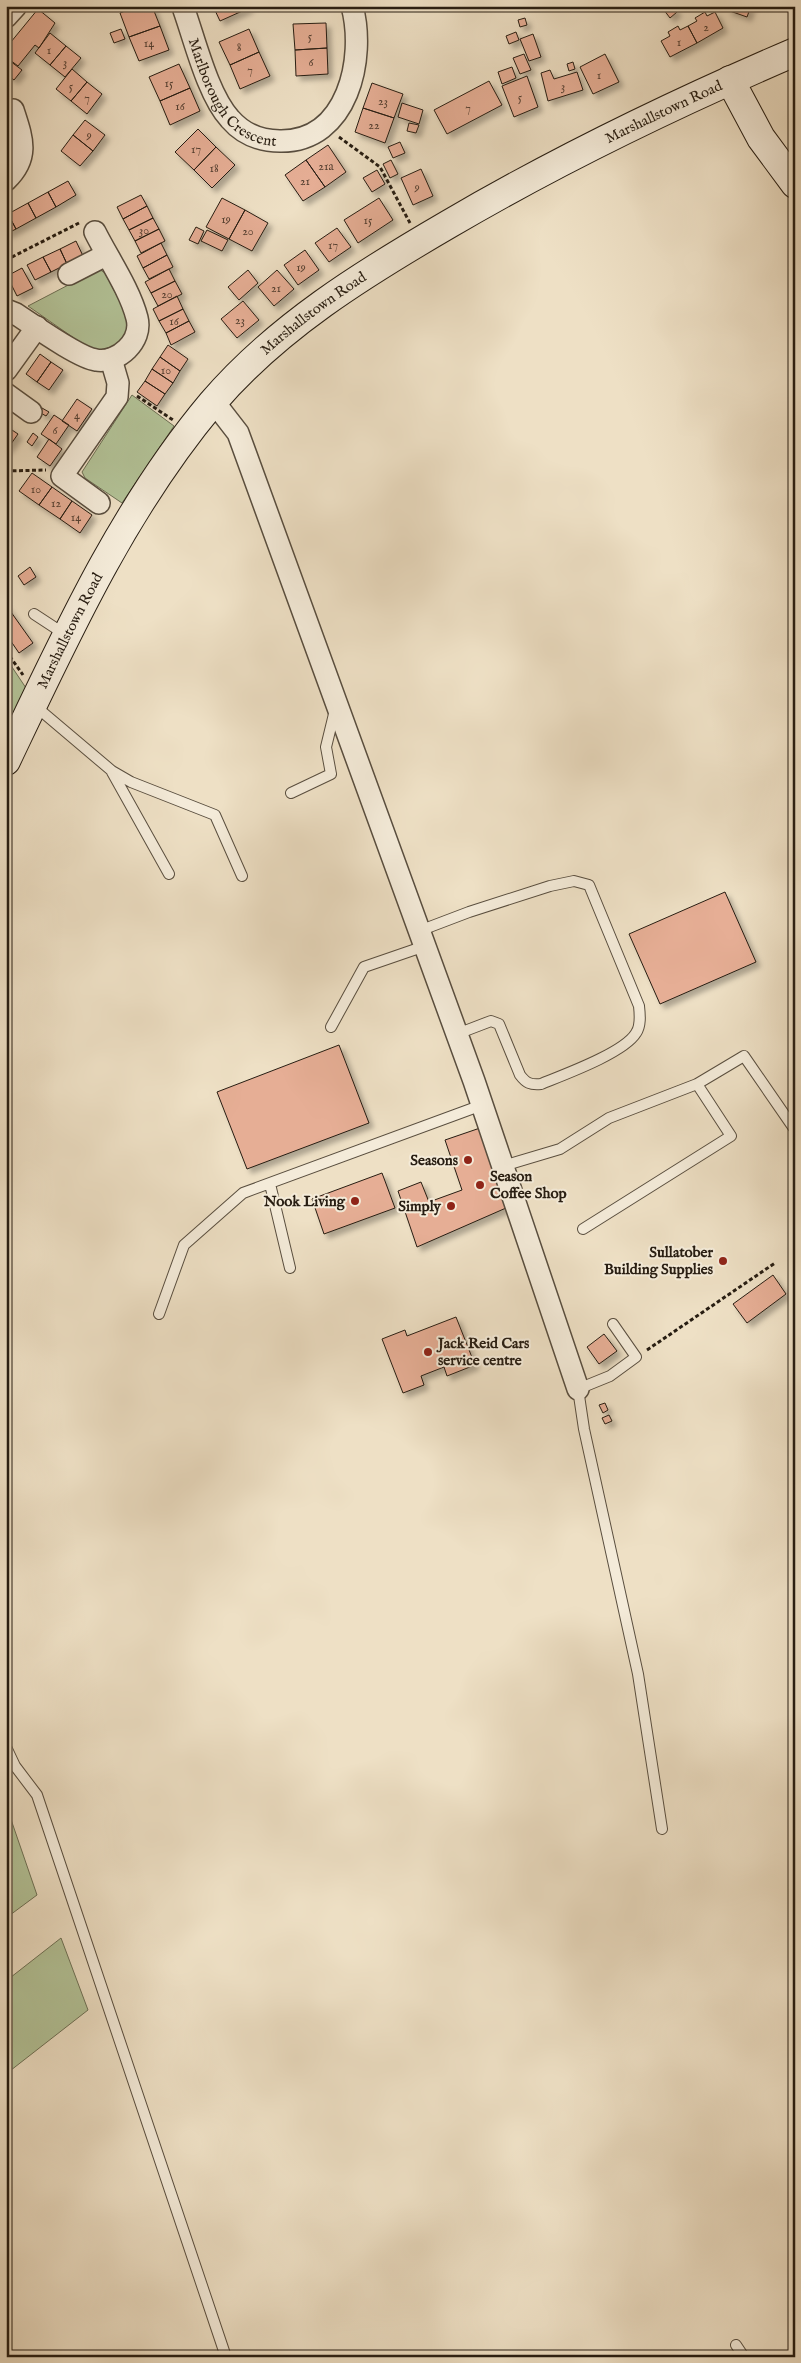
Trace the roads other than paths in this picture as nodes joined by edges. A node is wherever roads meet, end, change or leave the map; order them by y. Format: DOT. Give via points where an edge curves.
graph roads {
  1 [pos="16,6"];
  2 [pos="352,6"];
  3 [pos="184,10"];
  4 [pos="6,17"];
  5 [pos="795,52"];
  6 [pos="730,80"];
  7 [pos="13,110"];
  8 [pos="6,180"];
  9 [pos="795,184"];
  10 [pos="95,232"];
  11 [pos="106,255"];
  12 [pos="69,274"];
  13 [pos="6,310"];
  14 [pos="37,327"];
  15 [pos="111,359"];
  16 [pos="6,370"];
  17 [pos="6,394"];
  18 [pos="214,402"];
  19 [pos="31,412"];
  20 [pos="99,503"];
  21 [pos="34,614"];
  22 [pos="67,635"];
  23 [pos="33,704"];
  24 [pos="336,704"];
  25 [pos="6,761"];
  26 [pos="112,771"];
  27 [pos="291,793"];
  28 [pos="169,874"];
  29 [pos="242,876"];
  30 [pos="422,939"];
  31 [pos="331,1027"];
  32 [pos="457,1034"];
  33 [pos="697,1084"];
  34 [pos="482,1105"];
  35 [pos="793,1127"];
  36 [pos="503,1166"];
  37 [pos="270,1184"];
  38 [pos="583,1229"];
  39 [pos="290,1268"];
  40 [pos="159,1314"];
  41 [pos="613,1324"];
  42 [pos="578,1389"];
  43 [pos="6,1747"];
  44 [pos="662,1829"];
  45 [pos="736,2345"];
  46 [pos="226,2357"];
  47 [pos="744,2357"];
  1 -- 4 [label="street"];
  2 -- 3 [label="street, Marlborough Crescent" via="357,34 348,93 323,126 305,136 285,141 255,137 237,126 221,108"];
  5 -- 6 [label="main road, Marshallstown Road"];
  6 -- 9 [label="main road" via="761,138"];
  6 -- 18 [label="main road, Marshallstown Road" via="610,136 484,204 363,276 304,316"];
  7 -- 8 [label="street" via="22,142 21,161"];
  10 -- 11 [label="street"];
  11 -- 12 [label="street"];
  11 -- 15 [label="street" via="131,302 138,325 132,343"];
  13 -- 14 [label="street"];
  14 -- 15 [label="street" via="87,358 97,361"];
  14 -- 16 [label="street"];
  15 -- 20 [label="street" via="118,383 114,402 62,476"];
  17 -- 19 [label="street"];
  18 -- 22 [label="main road, Marshallstown Road" via="138,506"];
  18 -- 24 [label="street" via="238,433"];
  21 -- 22 [label="lane"];
  22 -- 23 [label="main road, Marshallstown Road"];
  23 -- 25 [label="main road, Marshallstown Road"];
  23 -- 26 [label="lane"];
  24 -- 27 [label="lane" via="326,747 331,774"];
  24 -- 30 [label="street"];
  26 -- 28 [label="lane"];
  26 -- 29 [label="lane" via="130,782 215,816"];
  30 -- 31 [label="lane" via="364,966"];
  30 -- 32 [label="street"];
  30 -- 32 [label="lane" via="469,912 550,886 582,882 588,885 639,1006 637,1032 626,1044 541,1084 525,1082 496,1022"];
  32 -- 34 [label="street"];
  33 -- 35 [label="lane" via="744,1056"];
  33 -- 36 [label="lane" via="609,1118 560,1149"];
  33 -- 38 [label="lane" via="731,1136"];
  34 -- 36 [label="street"];
  34 -- 37 [label="lane"];
  36 -- 42 [label="street"];
  37 -- 39 [label="lane"];
  37 -- 40 [label="lane" via="243,1193 184,1245"];
  41 -- 42 [label="lane" via="636,1357 610,1376"];
  42 -- 44 [label="lane" via="638,1674"];
  43 -- 46 [label="lane" via="15,1766 37,1794"];
  45 -- 47 [label="lane"];
}
